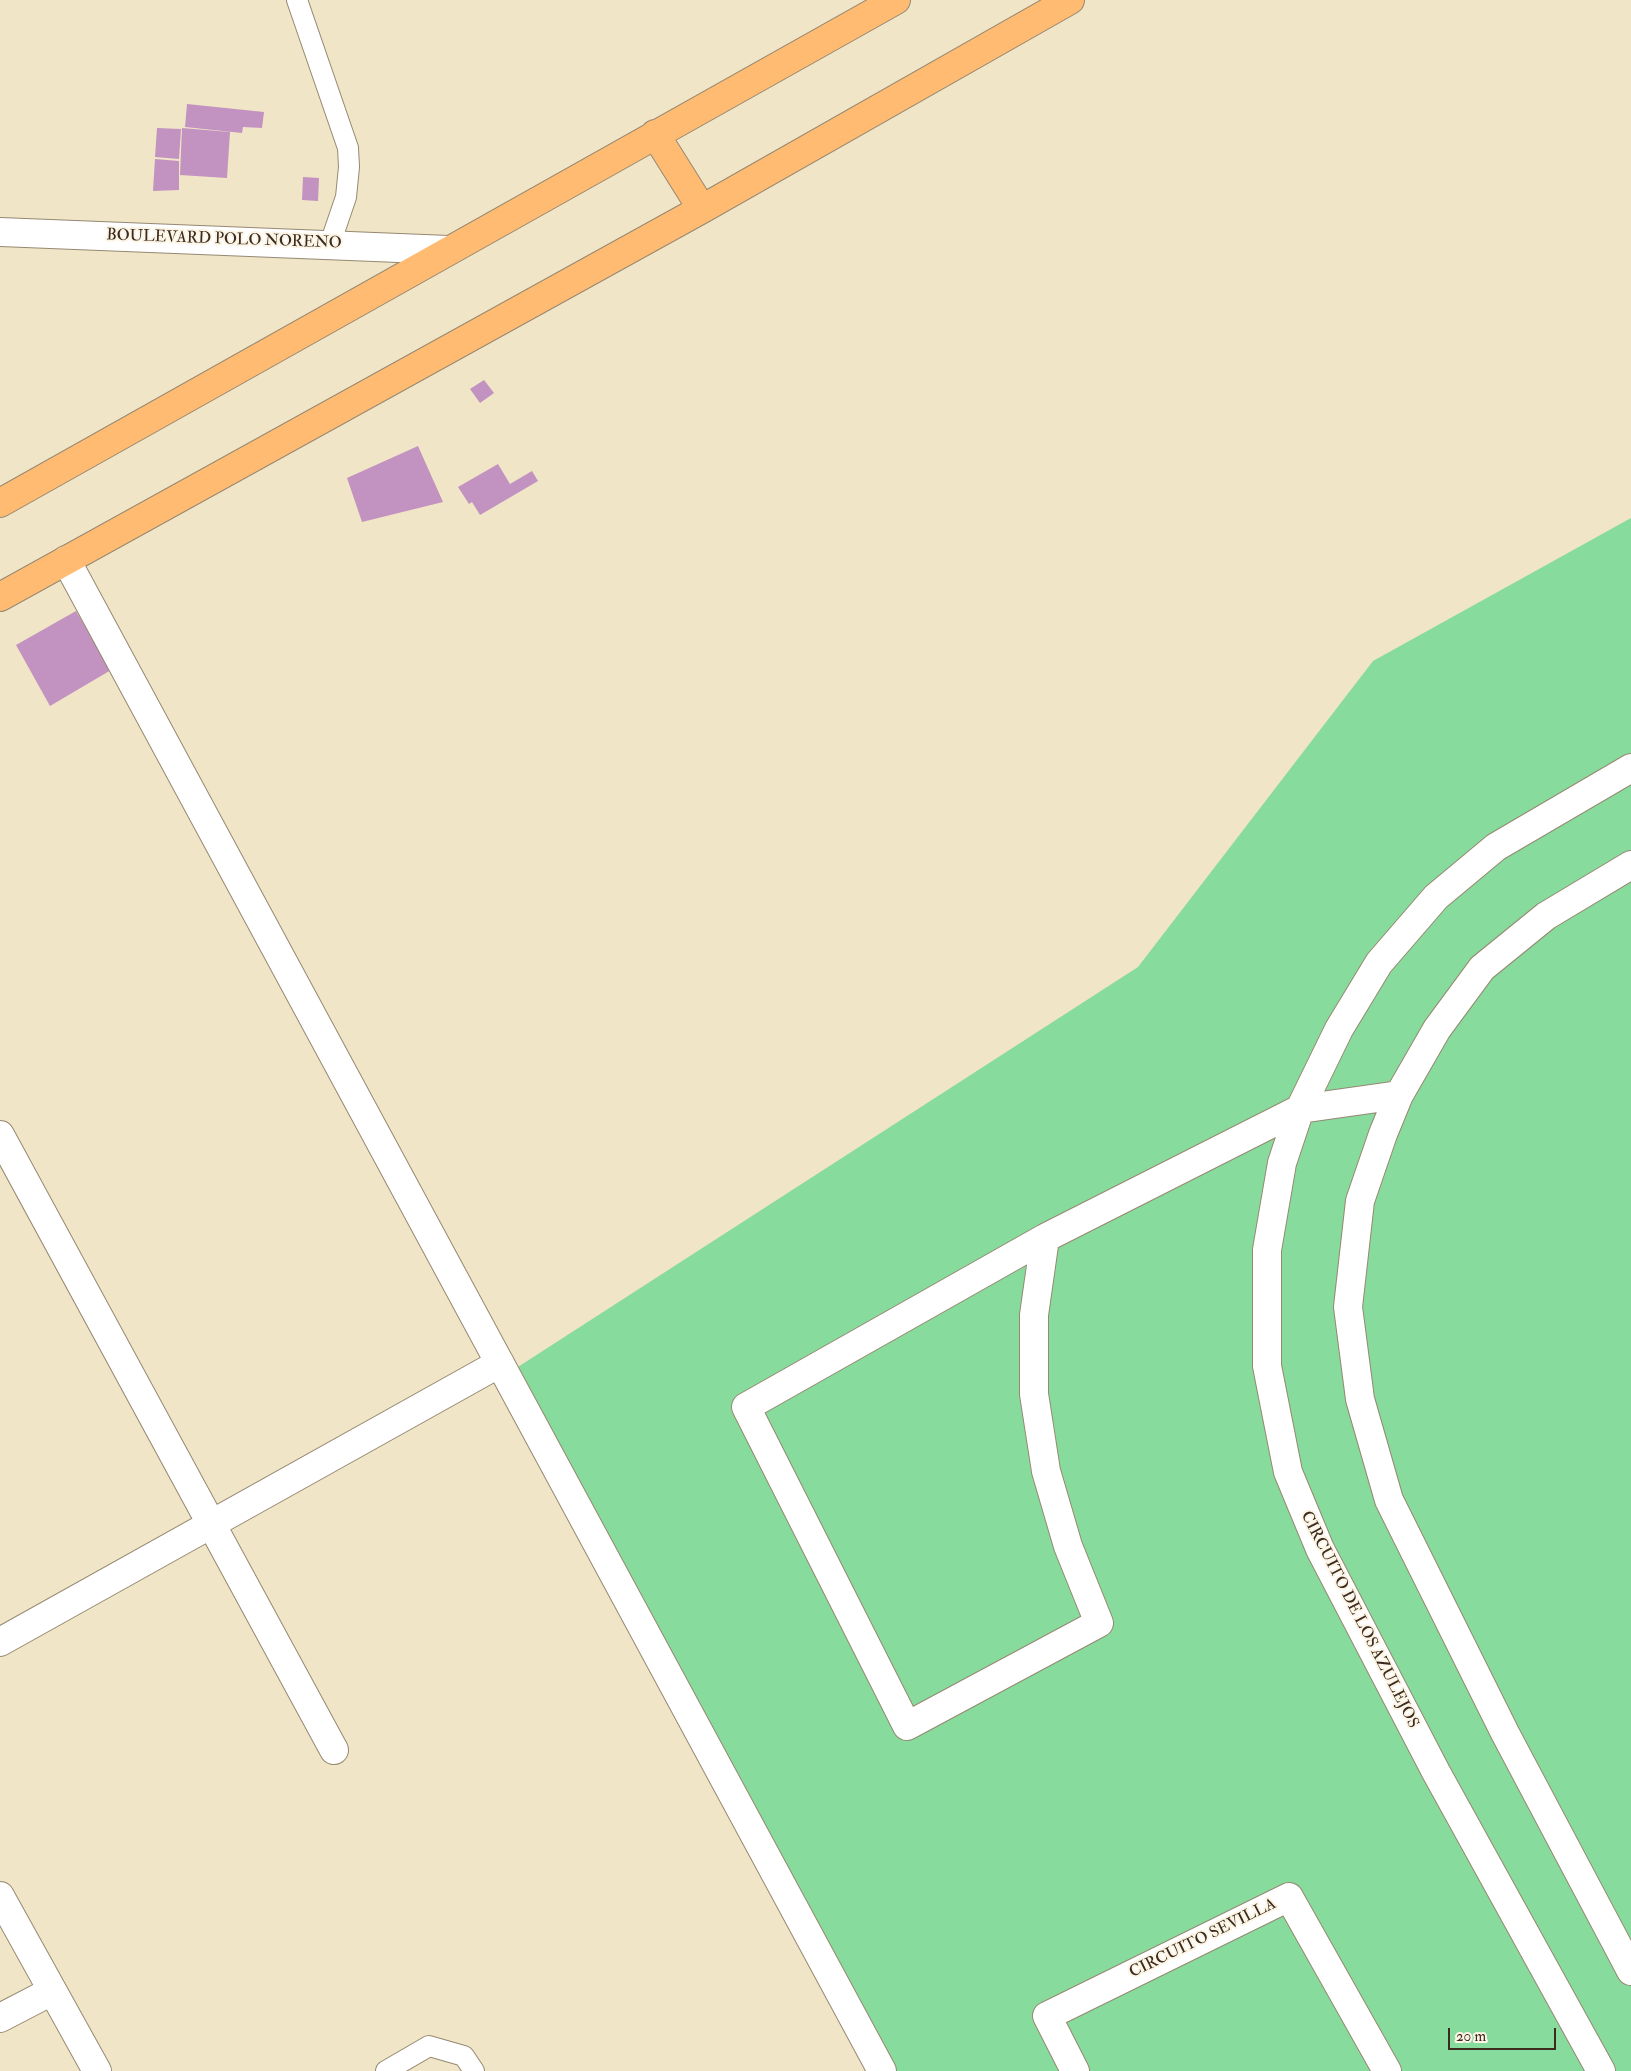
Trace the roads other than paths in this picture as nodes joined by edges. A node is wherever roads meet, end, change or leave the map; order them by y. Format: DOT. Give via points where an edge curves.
graph roads {
  1 [pos="297,0"];
  2 [pos="896,0"];
  3 [pos="1070,0"];
  4 [pos="655,134"];
  5 [pos="702,209"];
  6 [pos="0,232"];
  7 [pos="330,244"];
  8 [pos="449,250"];
  9 [pos="0,503"];
  10 [pos="66,560"];
  11 [pos="0,597"];
  12 [pos="1631,768"];
  13 [pos="1631,865"];
  14 [pos="1399,1094"];
  15 [pos="1300,1109"];
  16 [pos="0,1136"];
  17 [pos="1045,1238"];
  18 [pos="500,1364"];
  19 [pos="211,1524"];
  20 [pos="0,1642"];
  21 [pos="334,1750"];
  22 [pos="0,1896"];
  23 [pos="1631,1971"];
  24 [pos="52,1991"];
  25 [pos="0,2018"];
  26 [pos="97,2071"];
  27 [pos="386,2071"];
  28 [pos="474,2071"];
  29 [pos="882,2071"];
  30 [pos="1075,2071"];
  31 [pos="1387,2071"];
  32 [pos="1601,2071"];
  1 -- 7 [label="lane" via="348,148 346,197"];
  2 -- 4 [label="main road"];
  3 -- 5 [label="main road"];
  4 -- 5 [label="main road"];
  4 -- 8 [label="main road"];
  5 -- 10 [label="main road"];
  6 -- 7 [label="street, BOULEVARD POLO NORENO"];
  7 -- 8 [label="street, BOULEVARD POLO NORENO"];
  8 -- 9 [label="main road"];
  10 -- 11 [label="main road"];
  10 -- 18 [label="street"];
  12 -- 15 [label="street, CIRCUITO DE LOS AZULEJOS" via="1496,847 1436,897 1379,963 1339,1029"];
  13 -- 14 [label="street" via="1546,916 1482,968 1437,1029"];
  14 -- 15 [label="street"];
  14 -- 23 [label="street" via="1360,1201 1348,1307 1360,1399 1389,1500 1505,1733"];
  15 -- 17 [label="street"];
  15 -- 32 [label="street, CIRCUITO DE LOS AZULEJOS" via="1282,1163 1267,1250 1267,1366 1288,1472 1320,1549 1396,1695"];
  16 -- 19 [label="street"];
  17 -- 17 [label="street" via="746,1407 908,1726 1099,1623 1068,1546 1046,1471 1034,1394 1034,1315"];
  18 -- 19 [label="street"];
  18 -- 29 [label="street"];
  19 -- 20 [label="street"];
  19 -- 21 [label="street"];
  22 -- 24 [label="street"];
  24 -- 25 [label="street"];
  24 -- 26 [label="street"];
  27 -- 28 [label="lane" via="429,2046 464,2056"];
  30 -- 31 [label="street, CIRCUITO SEVILLA" via="1047,2016 1289,1897"];
}
